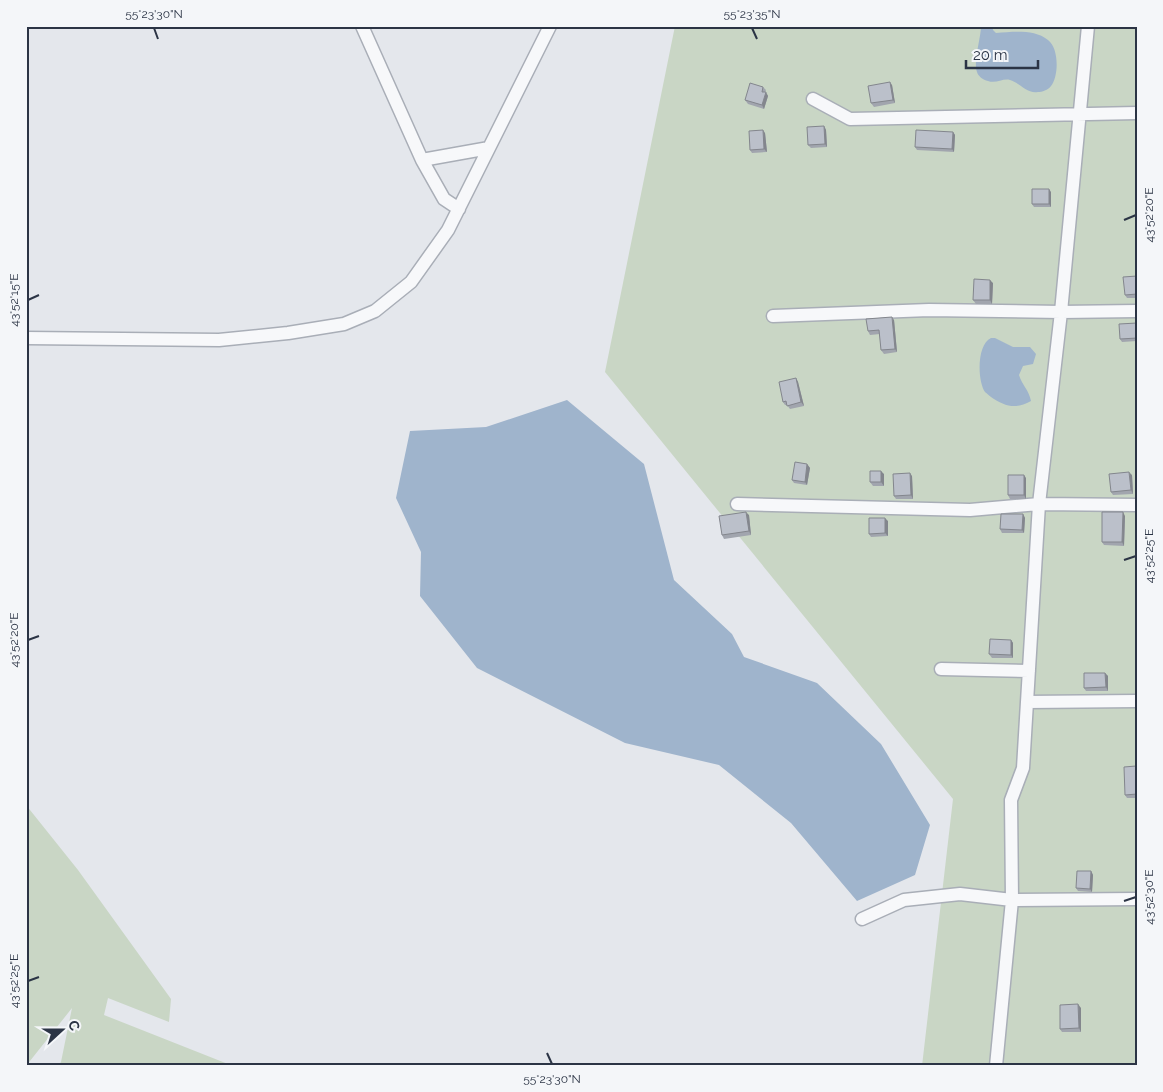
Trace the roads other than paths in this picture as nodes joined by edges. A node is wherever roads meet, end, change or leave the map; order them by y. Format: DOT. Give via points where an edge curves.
graph roads {
  1 [pos="362,26"];
  2 [pos="550,26"];
  3 [pos="1088,26"];
  4 [pos="813,99"];
  5 [pos="1137,114"];
  6 [pos="1079,116"];
  7 [pos="489,148"];
  8 [pos="422,160"];
  9 [pos="459,209"];
  10 [pos="1137,310"];
  11 [pos="1061,312"];
  12 [pos="773,316"];
  13 [pos="26,338"];
  14 [pos="737,504"];
  15 [pos="1039,504"];
  16 [pos="1137,504"];
  17 [pos="941,669"];
  18 [pos="1029,671"];
  19 [pos="1137,701"];
  20 [pos="1027,702"];
  21 [pos="1137,899"];
  22 [pos="1012,900"];
  23 [pos="862,918"];
  24 [pos="996,1066"];
  1 -- 8 [label="lane"];
  2 -- 7 [label="lane"];
  3 -- 6 [label="lane"];
  4 -- 6 [label="lane" via="850,119"];
  5 -- 6 [label="lane"];
  6 -- 11 [label="lane"];
  7 -- 8 [label="lane"];
  7 -- 9 [label="lane"];
  8 -- 9 [label="lane" via="444,199"];
  9 -- 13 [label="lane" via="411,282 375,311 344,324 219,340"];
  10 -- 11 [label="lane"];
  11 -- 12 [label="lane" via="929,310"];
  11 -- 15 [label="lane"];
  14 -- 15 [label="lane" via="970,510"];
  15 -- 16 [label="lane"];
  15 -- 18 [label="lane"];
  17 -- 18 [label="lane"];
  18 -- 20 [label="lane"];
  19 -- 20 [label="lane"];
  20 -- 22 [label="lane" via="1023,768 1012,800"];
  21 -- 22 [label="lane"];
  22 -- 23 [label="lane" via="960,894 904,900"];
  22 -- 24 [label="lane"];
}
